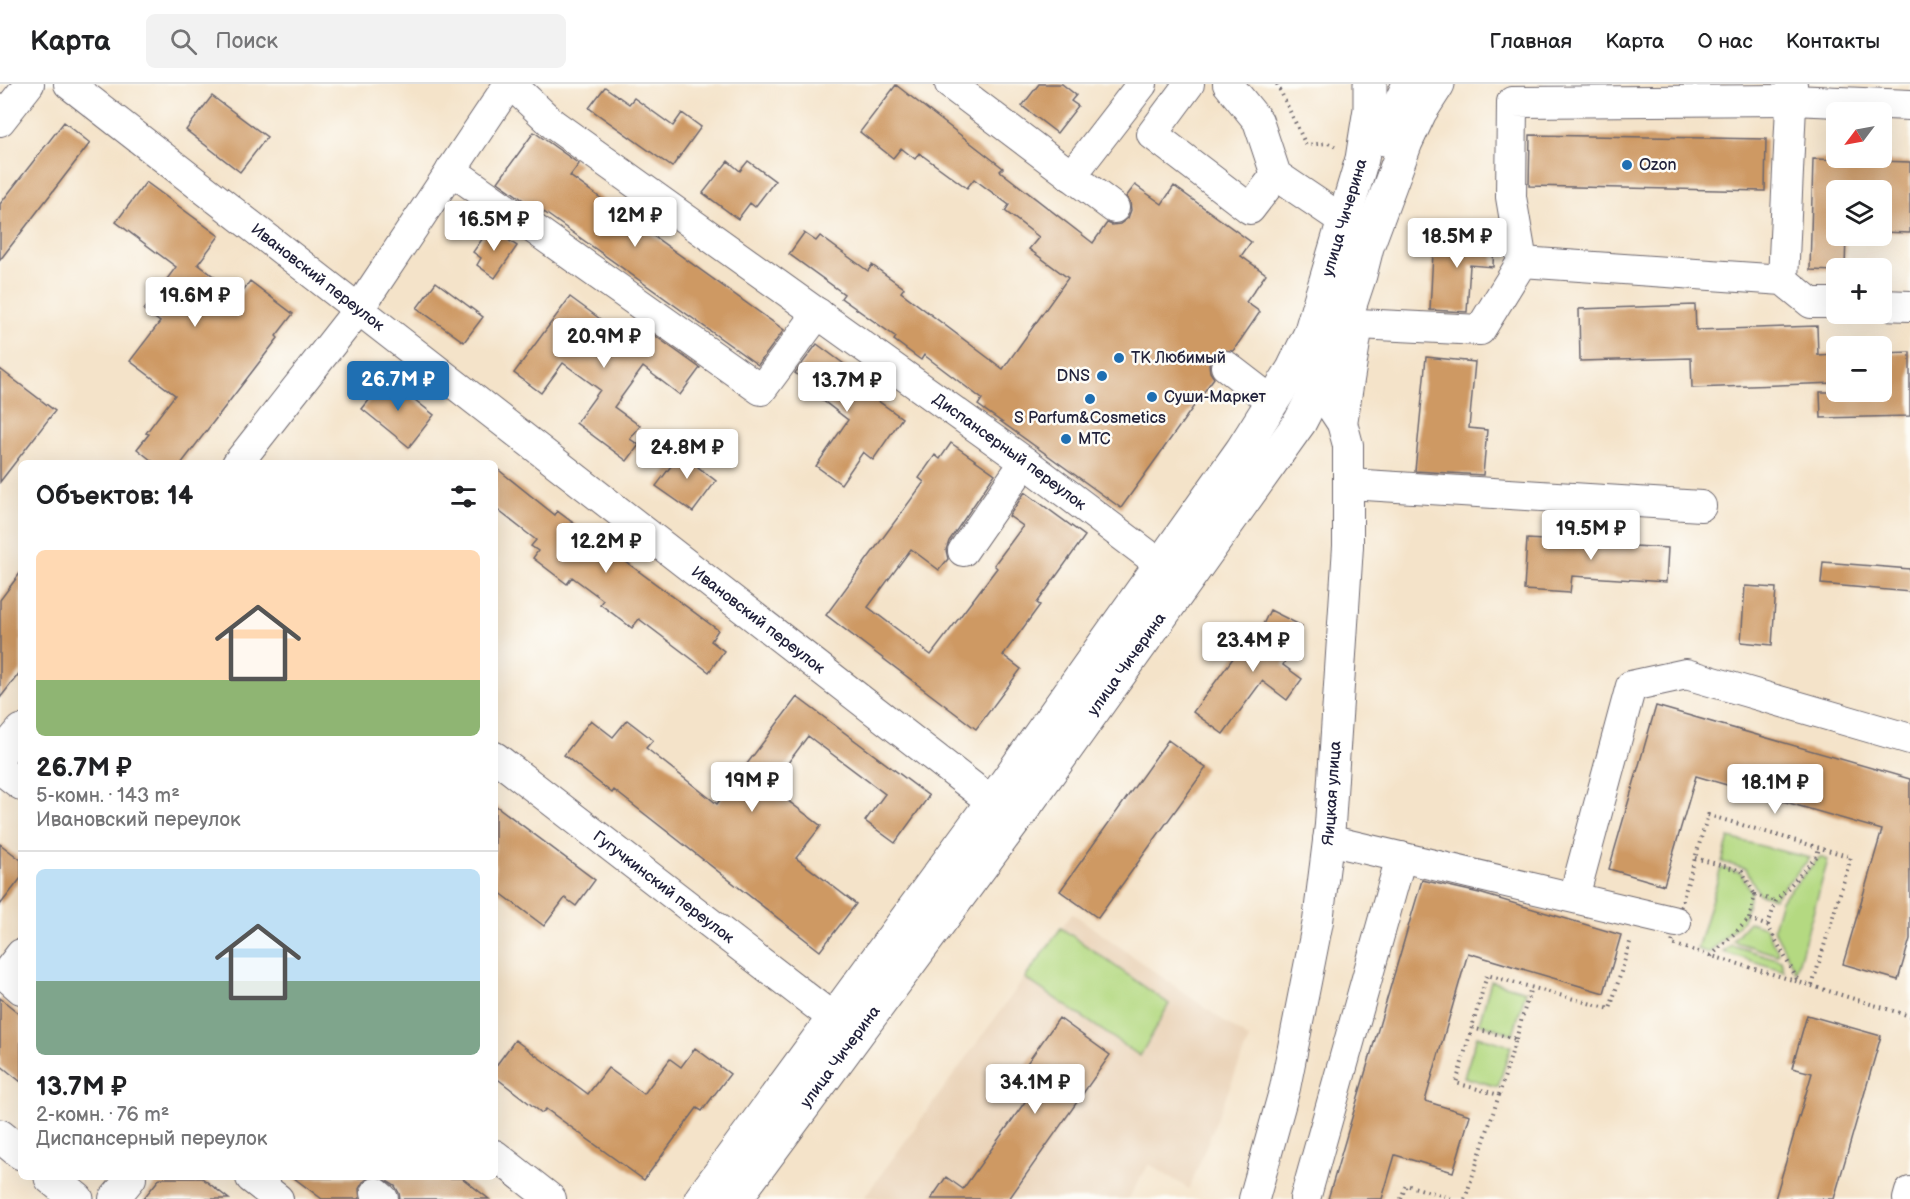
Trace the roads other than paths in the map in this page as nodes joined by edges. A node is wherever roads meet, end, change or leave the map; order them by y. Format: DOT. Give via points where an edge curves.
graph roads {
  1 [pos="29,84"];
  2 [pos="69,84"];
  3 [pos="510,84"];
  4 [pos="950,84"];
  5 [pos="1142,84"];
  6 [pos="1189,84"];
  7 [pos="1228,84"];
  8 [pos="1370,84"];
  9 [pos="1409,84"];
  10 [pos="1438,84"];
  11 [pos="1792,92"];
  12 [pos="1910,105"];
  13 [pos="0,121"];
  14 [pos="451,170"];
  15 [pos="1276,175"];
  16 [pos="1071,177"];
  17 [pos="1114,208"];
  18 [pos="1344,220"];
  19 [pos="1367,247"];
  20 [pos="1522,262"];
  21 [pos="1783,280"];
  22 [pos="1826,303"];
  23 [pos="1892,305"];
  24 [pos="1910,306"];
  25 [pos="358,310"];
  26 [pos="819,313"];
  27 [pos="1352,322"];
  28 [pos="1226,366"];
  29 [pos="1317,391"];
  30 [pos="1273,402"];
  31 [pos="1342,423"];
  32 [pos="240,460"];
  33 [pos="1025,462"];
  34 [pos="1348,484"];
  35 [pos="1701,506"];
  36 [pos="963,551"];
  37 [pos="1160,564"];
  38 [pos="18,734"];
  39 [pos="1910,740"];
  40 [pos="0,755"];
  41 [pos="498,759"];
  42 [pos="0,769"];
  43 [pos="18,783"];
  44 [pos="992,802"];
  45 [pos="1328,840"];
  46 [pos="1401,857"];
  47 [pos="1574,897"];
  48 [pos="1672,922"];
  49 [pos="18,958"];
  50 [pos="18,987"];
  51 [pos="832,1018"];
  52 [pos="0,1136"];
  53 [pos="18,1151"];
  54 [pos="498,1158"];
  55 [pos="53,1180"];
  56 [pos="129,1180"];
  57 [pos="255,1180"];
  58 [pos="1910,1192"];
  59 [pos="542,1196"];
  60 [pos="77,1199"];
  61 [pos="114,1199"];
  62 [pos="278,1199"];
  63 [pos="701,1199"];
  64 [pos="735,1199"];
  65 [pos="1254,1199"];
  66 [pos="1305,1199"];
  67 [pos="1908,1199"];
  1 -- 13 [label="street"];
  2 -- 25 [label="street, Ивановский переулок"];
  3 -- 14 [label="street"];
  3 -- 26 [label="street, Диспансерный переулок" via="553,124"];
  4 -- 16 [label="street"];
  5 -- 16 [label="street"];
  6 -- 15 [label="street" via="1152,135 1250,209"];
  7 -- 15 [label="street" via="1258,121"];
  8 -- 18 [label="main road, улица Чичерина" via="1367,137"];
  9 -- 19 [label="main road" via="1376,162"];
  10 -- 19 [label="main road, улица Чичерина" via="1406,142"];
  11 -- 12 [label="street"];
  11 -- 20 [label="street" via="1512,102 1511,197"];
  11 -- 21 [label="street"];
  14 -- 25 [label="street"];
  14 -- 26 [label="street" via="760,390"];
  15 -- 18 [label="street"];
  16 -- 17 [label="street"];
  18 -- 30 [label="main road, улица Чичерина" via="1310,334"];
  19 -- 27 [label="main road, улица Чичерина"];
  20 -- 21 [label="street"];
  20 -- 27 [label="street" via="1480,330"];
  21 -- 22 [label="street" via="1811,303"];
  23 -- 24 [label="street"];
  25 -- 32 [label="street"];
  25 -- 44 [label="street, Ивановский переулок"];
  26 -- 33 [label="street, Диспансерный переулок"];
  27 -- 29 [label="main road, улица Чичерина"];
  27 -- 31 [label="street"];
  28 -- 30 [label="street"];
  29 -- 31 [label="street, Яицкая улица"];
  29 -- 64 [label="main road, улица Чичерина" via="1255,487 1017,819"];
  30 -- 37 [label="main road, улица Чичерина"];
  31 -- 34 [label="street, Яицкая улица" via="1348,445"];
  33 -- 36 [label="street"];
  33 -- 37 [label="street, Диспансерный переулок"];
  34 -- 35 [label="street"];
  34 -- 45 [label="street, Яицкая улица" via="1347,558"];
  37 -- 44 [label="main road, улица Чичерина"];
  38 -- 40 [label="street"];
  39 -- 47 [label="street" via="1686,674 1630,687"];
  41 -- 51 [label="street, Гугучкинский переулок"];
  42 -- 43 [label="street"];
  44 -- 51 [label="main road, улица Чичерина"];
  45 -- 46 [label="street"];
  45 -- 65 [label="street, Яицкая улица" via="1318,921 1285,1088"];
  46 -- 47 [label="street"];
  46 -- 66 [label="street"];
  47 -- 48 [label="street"];
  49 -- 50 [label="street" via="4,975"];
  51 -- 63 [label="main road, улица Чичерина"];
  52 -- 53 [label="main road"];
  54 -- 59 [label="street"];
  55 -- 60 [label="main road"];
  56 -- 61 [label="street"];
  57 -- 62 [label="street"];
  58 -- 67 [label="street"];
}
